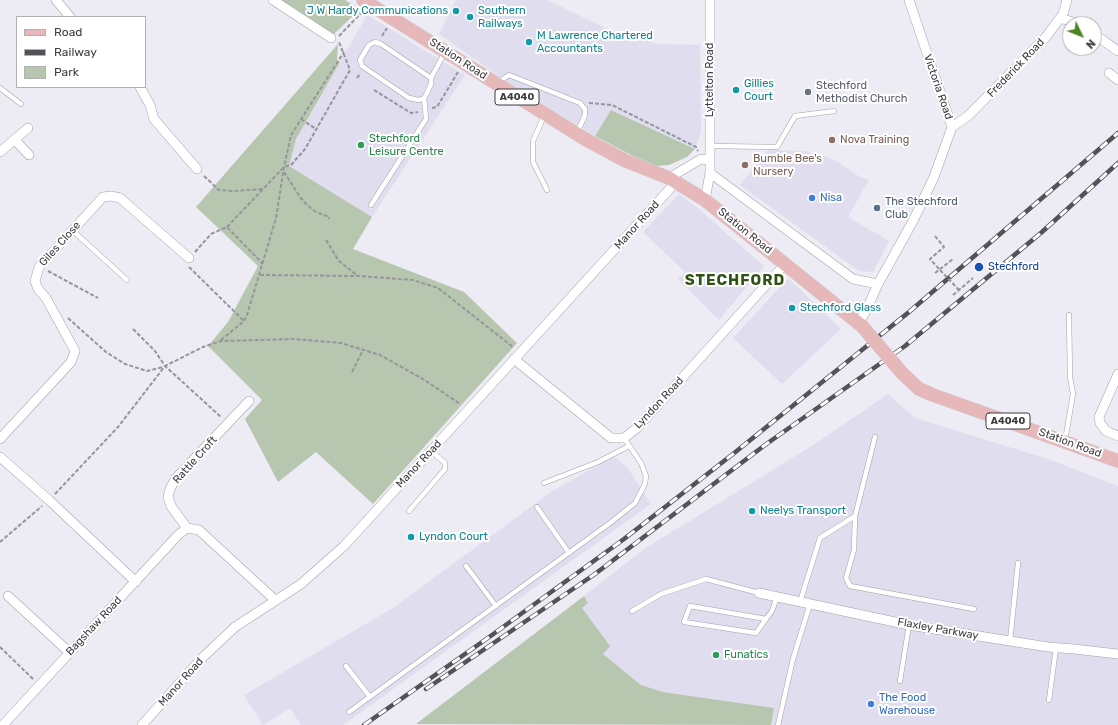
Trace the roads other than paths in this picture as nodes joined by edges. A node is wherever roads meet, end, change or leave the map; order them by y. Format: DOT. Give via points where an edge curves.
graph roads {
  1 [pos="56,0"];
  2 [pos="273,0"];
  3 [pos="710,0"];
  4 [pos="909,0"];
  5 [pos="1068,0"];
  6 [pos="367,2"];
  7 [pos="69,16"];
  8 [pos="1060,18"];
  9 [pos="332,38"];
  10 [pos="1102,40"];
  11 [pos="445,51"];
  12 [pos="1118,51"];
  13 [pos="1109,73"];
  14 [pos="431,78"];
  15 [pos="1118,80"];
  16 [pos="496,84"];
  17 [pos="0,88"];
  18 [pos="141,88"];
  19 [pos="424,98"];
  20 [pos="20,104"];
  21 [pos="834,111"];
  22 [pos="545,114"];
  23 [pos="952,127"];
  24 [pos="28,128"];
  25 [pos="577,134"];
  26 [pos="15,140"];
  27 [pos="710,146"];
  28 [pos="0,152"];
  29 [pos="28,155"];
  30 [pos="705,159"];
  31 [pos="197,169"];
  32 [pos="710,173"];
  33 [pos="673,180"];
  34 [pos="547,190"];
  35 [pos="705,200"];
  36 [pos="371,205"];
  37 [pos="72,230"];
  38 [pos="189,258"];
  39 [pos="785,264"];
  40 [pos="127,280"];
  41 [pos="878,284"];
  42 [pos="1069,315"];
  43 [pos="860,324"];
  44 [pos="517,356"];
  45 [pos="1118,374"];
  46 [pos="249,401"];
  47 [pos="1118,436"];
  48 [pos="624,438"];
  49 [pos="875,438"];
  50 [pos="0,439"];
  51 [pos="1065,441"];
  52 [pos="629,446"];
  53 [pos="431,451"];
  54 [pos="1,460"];
  55 [pos="1118,461"];
  56 [pos="544,483"];
  57 [pos="537,507"];
  58 [pos="409,511"];
  59 [pos="855,516"];
  60 [pos="187,528"];
  61 [pos="569,553"];
  62 [pos="1018,563"];
  63 [pos="466,566"];
  64 [pos="136,582"];
  65 [pos="760,593"];
  66 [pos="8,596"];
  67 [pos="777,597"];
  68 [pos="275,600"];
  69 [pos="800,602"];
  70 [pos="810,604"];
  71 [pos="496,606"];
  72 [pos="974,609"];
  73 [pos="632,611"];
  74 [pos="766,619"];
  75 [pos="909,625"];
  76 [pos="1010,641"];
  77 [pos="1056,648"];
  78 [pos="69,652"];
  79 [pos="1118,654"];
  80 [pos="346,666"];
  81 [pos="900,681"];
  82 [pos="370,697"];
  83 [pos="1049,700"];
  84 [pos="349,712"];
  85 [pos="3,725"];
  86 [pos="142,725"];
  87 [pos="778,725"];
  1 -- 7 [label="street"];
  2 -- 9 [label="street"];
  3 -- 27 [label="street, Lyttelton Road"];
  4 -- 23 [label="street, Victoria Road"];
  5 -- 8 [label="street, Frederick Road"];
  6 -- 11 [label="main road, Station Road / A4040"];
  8 -- 23 [label="street, Frederick Road" via="1046,37 968,116"];
  10 -- 12 [label="street"];
  11 -- 14 [label="lane"];
  11 -- 16 [label="main road, Station Road / A4040"];
  13 -- 15 [label="street"];
  14 -- 19 [label="lane"];
  14 -- 19 [label="lane" via="375,42 369,45 360,60 362,66 410,98"];
  16 -- 22 [label="main road, Station Road / A4040"];
  16 -- 25 [label="lane" via="508,74 580,103 585,108 585,115"];
  17 -- 20 [label="lane"];
  18 -- 31 [label="street" via="154,119"];
  19 -- 36 [label="lane" via="426,119"];
  21 -- 27 [label="lane" via="795,116 777,147"];
  22 -- 25 [label="main road, Station Road / A4040"];
  22 -- 34 [label="lane" via="533,141 532,162"];
  23 -- 41 [label="street, Victoria Road" via="934,177"];
  24 -- 26 [label="street"];
  25 -- 33 [label="main road, Station Road / A4040" via="626,161"];
  26 -- 28 [label="street"];
  26 -- 29 [label="street"];
  27 -- 30 [label="street, Lyttelton Road"];
  30 -- 32 [label="street, Lyttelton Road"];
  30 -- 33 [label="street"];
  32 -- 35 [label="street, Lyttelton Road"];
  32 -- 41 [label="street" via="853,279"];
  33 -- 35 [label="main road, Station Road / A4040"];
  33 -- 44 [label="street, Manor Road"];
  35 -- 39 [label="main road, Station Road / A4040"];
  37 -- 38 [label="street, Giles Close" via="103,197 112,196 120,198"];
  37 -- 40 [label="lane"];
  37 -- 50 [label="street, Giles Close" via="38,269 35,280 38,290 46,298 75,351 70,362"];
  39 -- 43 [label="main road, Station Road / A4040"];
  39 -- 48 [label="street, Lyndon Road" via="637,428"];
  41 -- 43 [label="street, Victoria Road"];
  42 -- 51 [label="lane" via="1070,377 1073,394"];
  43 -- 51 [label="main road, Station Road / A4040, bridge" via="902,373 919,388"];
  44 -- 48 [label="street" via="612,438"];
  44 -- 53 [label="street, Manor Road"];
  45 -- 47 [label="street" via="1100,417 1100,423 1106,431"];
  46 -- 60 [label="street, Rattle Croft" via="176,478 170,489 168,497 171,506"];
  48 -- 52 [label="lane"];
  49 -- 59 [label="lane"];
  51 -- 55 [label="main road, Station Road / A4040"];
  52 -- 56 [label="lane" via="598,462"];
  52 -- 61 [label="lane" via="641,463 646,476 641,494 635,503"];
  53 -- 58 [label="lane" via="445,463 445,469"];
  53 -- 68 [label="street, Manor Road" via="344,546 301,584"];
  54 -- 64 [label="street" via="49,500"];
  57 -- 61 [label="lane"];
  59 -- 69 [label="lane" via="820,538"];
  59 -- 72 [label="lane" via="854,550 846,578 850,586"];
  60 -- 64 [label="street, Bagshaw Road"];
  60 -- 68 [label="street" via="199,530"];
  61 -- 71 [label="lane"];
  62 -- 76 [label="lane"];
  63 -- 71 [label="lane"];
  64 -- 78 [label="street, Bagshaw Road"];
  65 -- 67 [label="street, Flaxley Parkway"];
  65 -- 73 [label="lane" via="706,579 661,594"];
  66 -- 78 [label="street"];
  67 -- 69 [label="street, Flaxley Parkway"];
  67 -- 74 [label="lane"];
  68 -- 86 [label="street, Manor Road" via="235,627 201,659"];
  69 -- 70 [label="street, Flaxley Parkway"];
  70 -- 75 [label="street, Flaxley Parkway"];
  70 -- 87 [label="lane" via="793,659"];
  71 -- 82 [label="lane"];
  74 -- 74 [label="lane" via="756,633 684,622 690,606"];
  75 -- 76 [label="street, Flaxley Parkway"];
  75 -- 81 [label="lane"];
  76 -- 77 [label="street, Flaxley Parkway"];
  77 -- 79 [label="street, Flaxley Parkway"];
  77 -- 83 [label="lane"];
  78 -- 85 [label="street, Bagshaw Road"];
  80 -- 82 [label="lane"];
  82 -- 84 [label="lane"];
}
